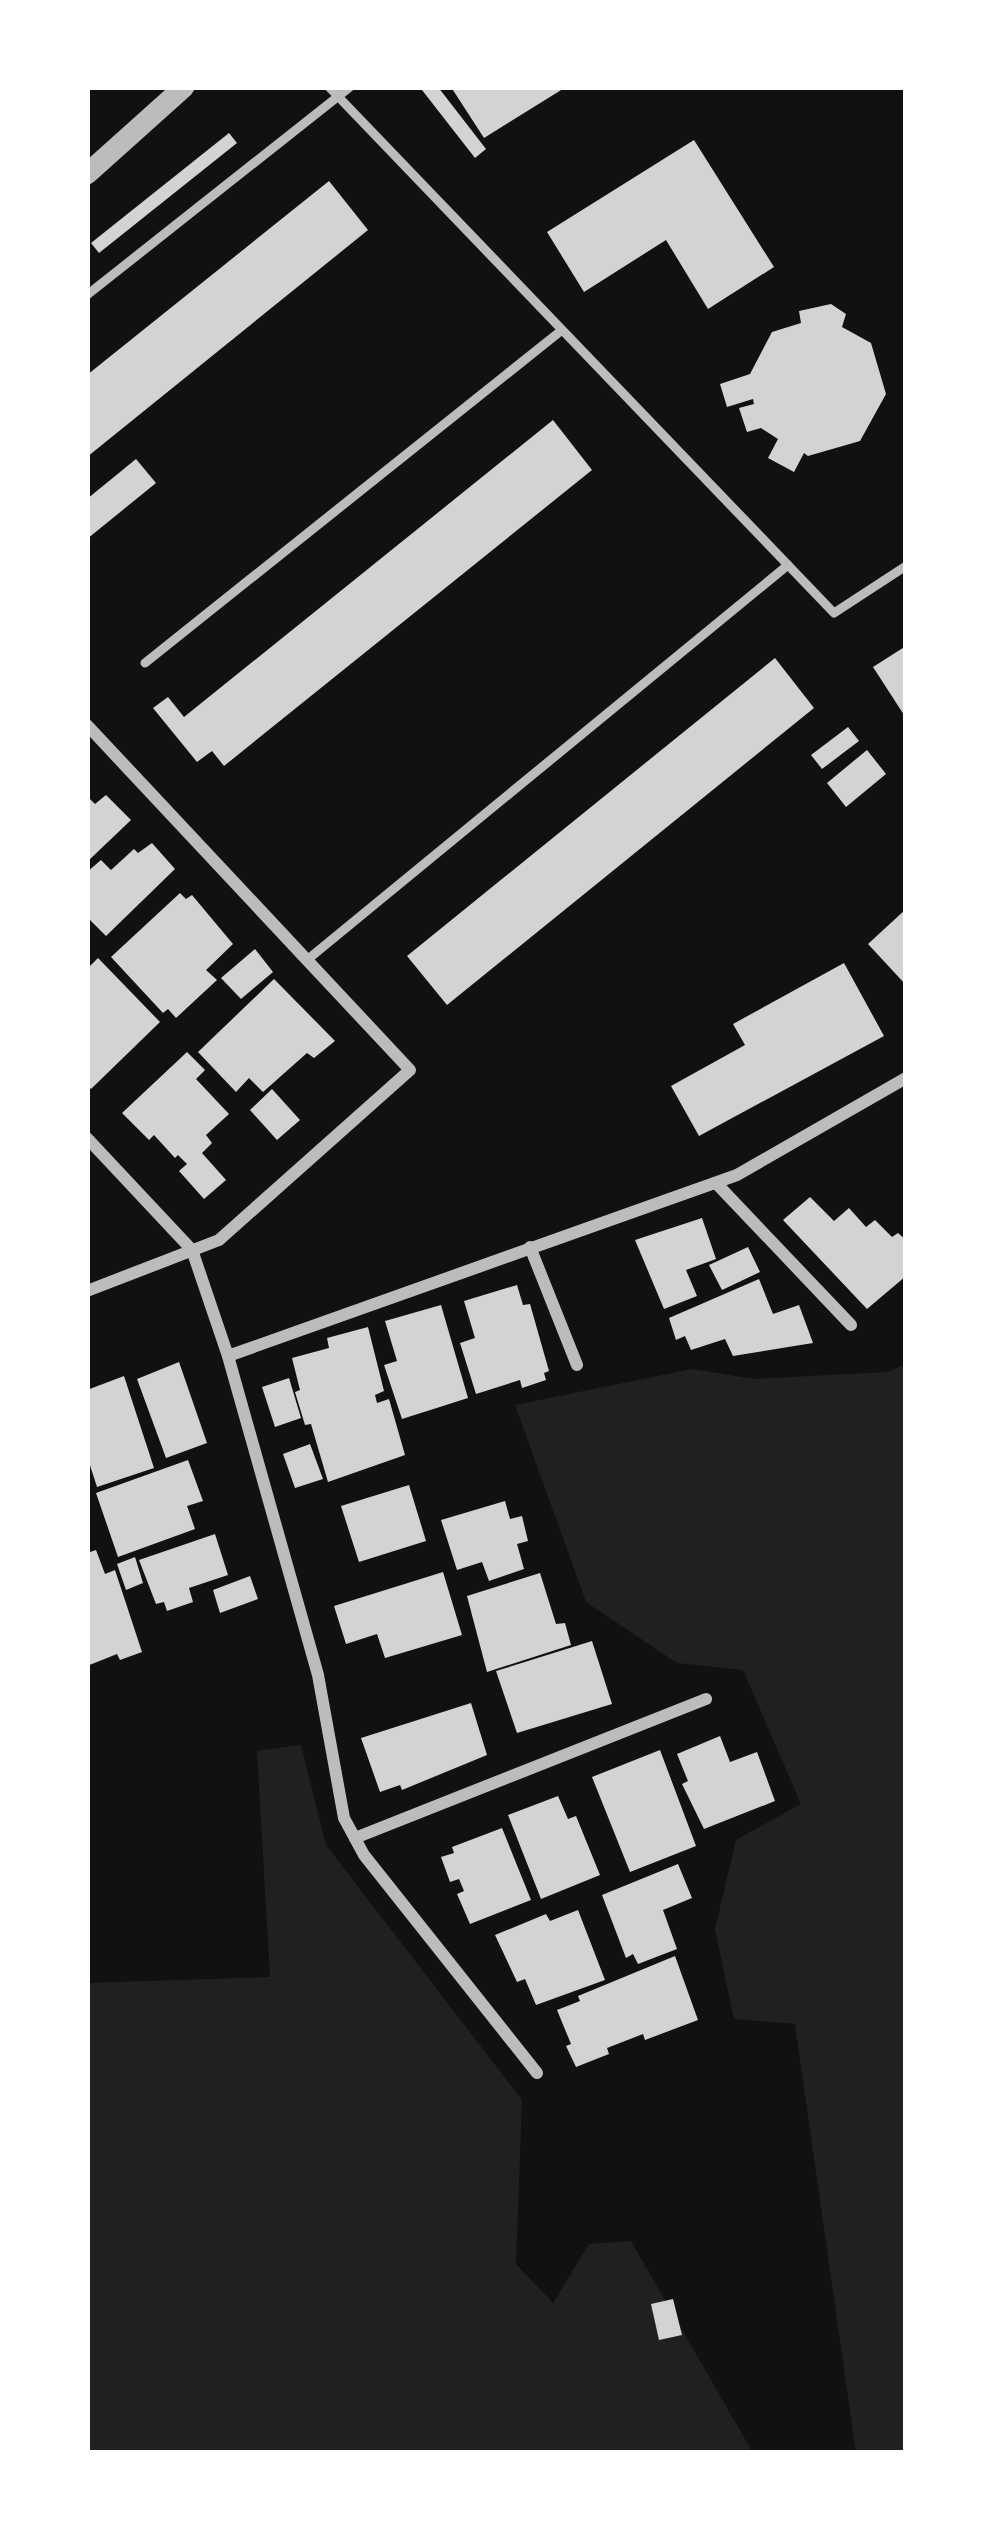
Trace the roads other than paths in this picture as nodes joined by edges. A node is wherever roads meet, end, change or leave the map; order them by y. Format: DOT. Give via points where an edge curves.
graph roads {
  1 [pos="184,87"];
  2 [pos="329,87"];
  3 [pos="350,87"];
  4 [pos="338,96"];
  5 [pos="87,174"];
  6 [pos="87,295"];
  7 [pos="562,330"];
  8 [pos="788,565"];
  9 [pos="906,566"];
  10 [pos="146,663"];
  11 [pos="87,725"];
  12 [pos="307,960"];
  13 [pos="906,1078"];
  14 [pos="87,1138"];
  15 [pos="716,1183"];
  16 [pos="530,1247"];
  17 [pos="192,1250"];
  18 [pos="87,1291"];
  19 [pos="851,1325"];
  20 [pos="228,1356"];
  21 [pos="577,1365"];
  22 [pos="706,1699"];
  23 [pos="355,1838"];
  24 [pos="537,2073"];
  1 -- 5 [label="street"];
  2 -- 4 [label="lane"];
  3 -- 4 [label="lane"];
  4 -- 6 [label="lane"];
  4 -- 7 [label="lane"];
  7 -- 8 [label="lane"];
  7 -- 10 [label="lane"];
  8 -- 9 [label="lane" via="834,613"];
  8 -- 12 [label="lane"];
  11 -- 12 [label="street"];
  12 -- 17 [label="street" via="410,1070 219,1240"];
  13 -- 15 [label="street"];
  14 -- 17 [label="street"];
  15 -- 16 [label="street"];
  15 -- 19 [label="street"];
  16 -- 20 [label="street"];
  16 -- 21 [label="street"];
  17 -- 18 [label="street"];
  17 -- 20 [label="street"];
  20 -- 23 [label="street"];
  22 -- 23 [label="street"];
  23 -- 24 [label="street"];
}
